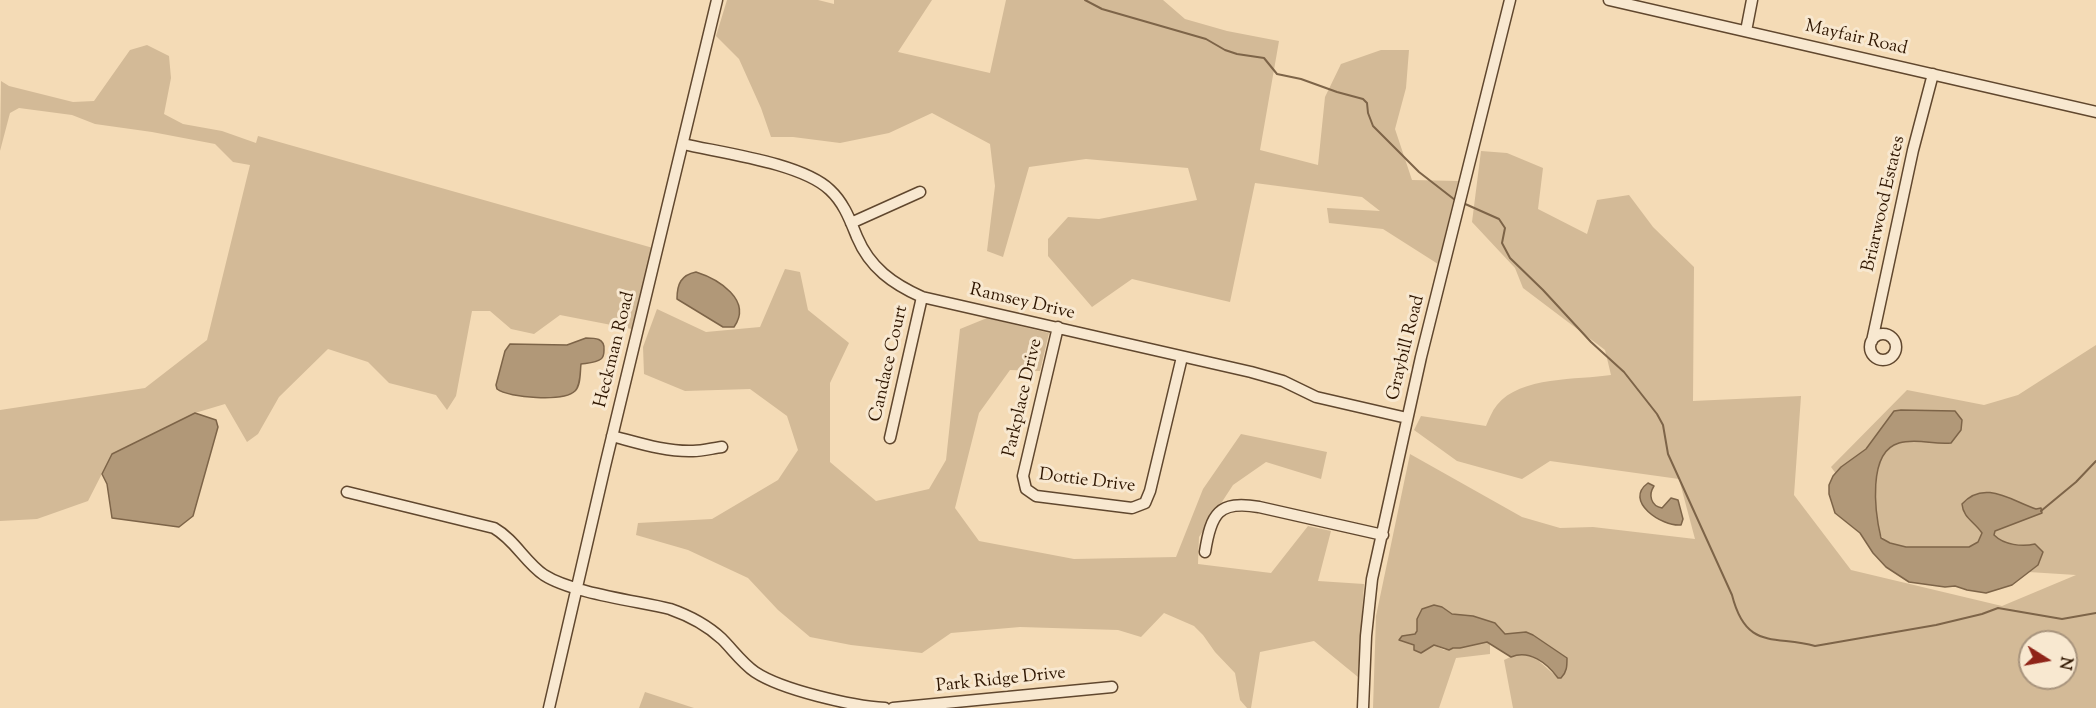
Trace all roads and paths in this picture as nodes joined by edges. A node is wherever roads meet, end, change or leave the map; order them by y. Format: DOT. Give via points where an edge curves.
graph roads {
  1 [pos="717,0"];
  2 [pos="1510,0"];
  3 [pos="1609,0"];
  4 [pos="1752,0"];
  5 [pos="1746,31"];
  6 [pos="1932,75"];
  7 [pos="2096,112"];
  8 [pos="683,144"];
  9 [pos="920,192"];
  10 [pos="851,223"];
  11 [pos="922,297"];
  12 [pos="1058,327"];
  13 [pos="1872,341"];
  14 [pos="1182,357"];
  15 [pos="1407,418"];
  16 [pos="612,436"];
  17 [pos="890,438"];
  18 [pos="722,447"];
  19 [pos="1023,476"];
  20 [pos="347,492"];
  21 [pos="1383,535"];
  22 [pos="1205,552"];
  23 [pos="576,588"];
  24 [pos="1112,687"];
  25 [pos="549,708"];
  26 [pos="885,708"];
  27 [pos="893,708"];
  28 [pos="1363,708"];
  1 -- 8 [label="street, Heckman Road"];
  2 -- 15 [label="street, Graybill Road"];
  3 -- 5 [label="street, Mayfair Road"];
  4 -- 5 [label="street"];
  5 -- 6 [label="street, Mayfair Road"];
  6 -- 7 [label="street, Mayfair Road"];
  6 -- 13 [label="street, Briarwood Estates"];
  8 -- 10 [label="street, Ramsey Drive" via="804,172 837,197"];
  8 -- 16 [label="street, Heckman Road"];
  9 -- 10 [label="street"];
  10 -- 11 [label="street, Ramsey Drive" via="877,269 900,287"];
  11 -- 12 [label="street, Ramsey Drive"];
  11 -- 17 [label="street, Candace Court"];
  12 -- 14 [label="street, Ramsey Drive"];
  12 -- 19 [label="street, Parkplace Drive"];
  14 -- 15 [label="street, Ramsey Drive" via="1283,381 1316,397"];
  14 -- 19 [label="street, Dottie Drive" via="1146,503 1136,508 1036,496 1026,489"];
  15 -- 21 [label="street, Graybill Road"];
  16 -- 18 [label="street" via="662,449 694,451"];
  16 -- 23 [label="street, Heckman Road"];
  20 -- 23 [label="street" via="494,528 511,540 536,570"];
  21 -- 22 [label="street" via="1245,504 1229,505 1214,518"];
  21 -- 28 [label="street, Graybill Road" via="1369,597"];
  23 -- 25 [label="street, Heckman Road"];
  23 -- 26 [label="street" via="686,614 711,630 754,671 780,684"];
  24 -- 27 [label="street, Park Ridge Drive"];
}
